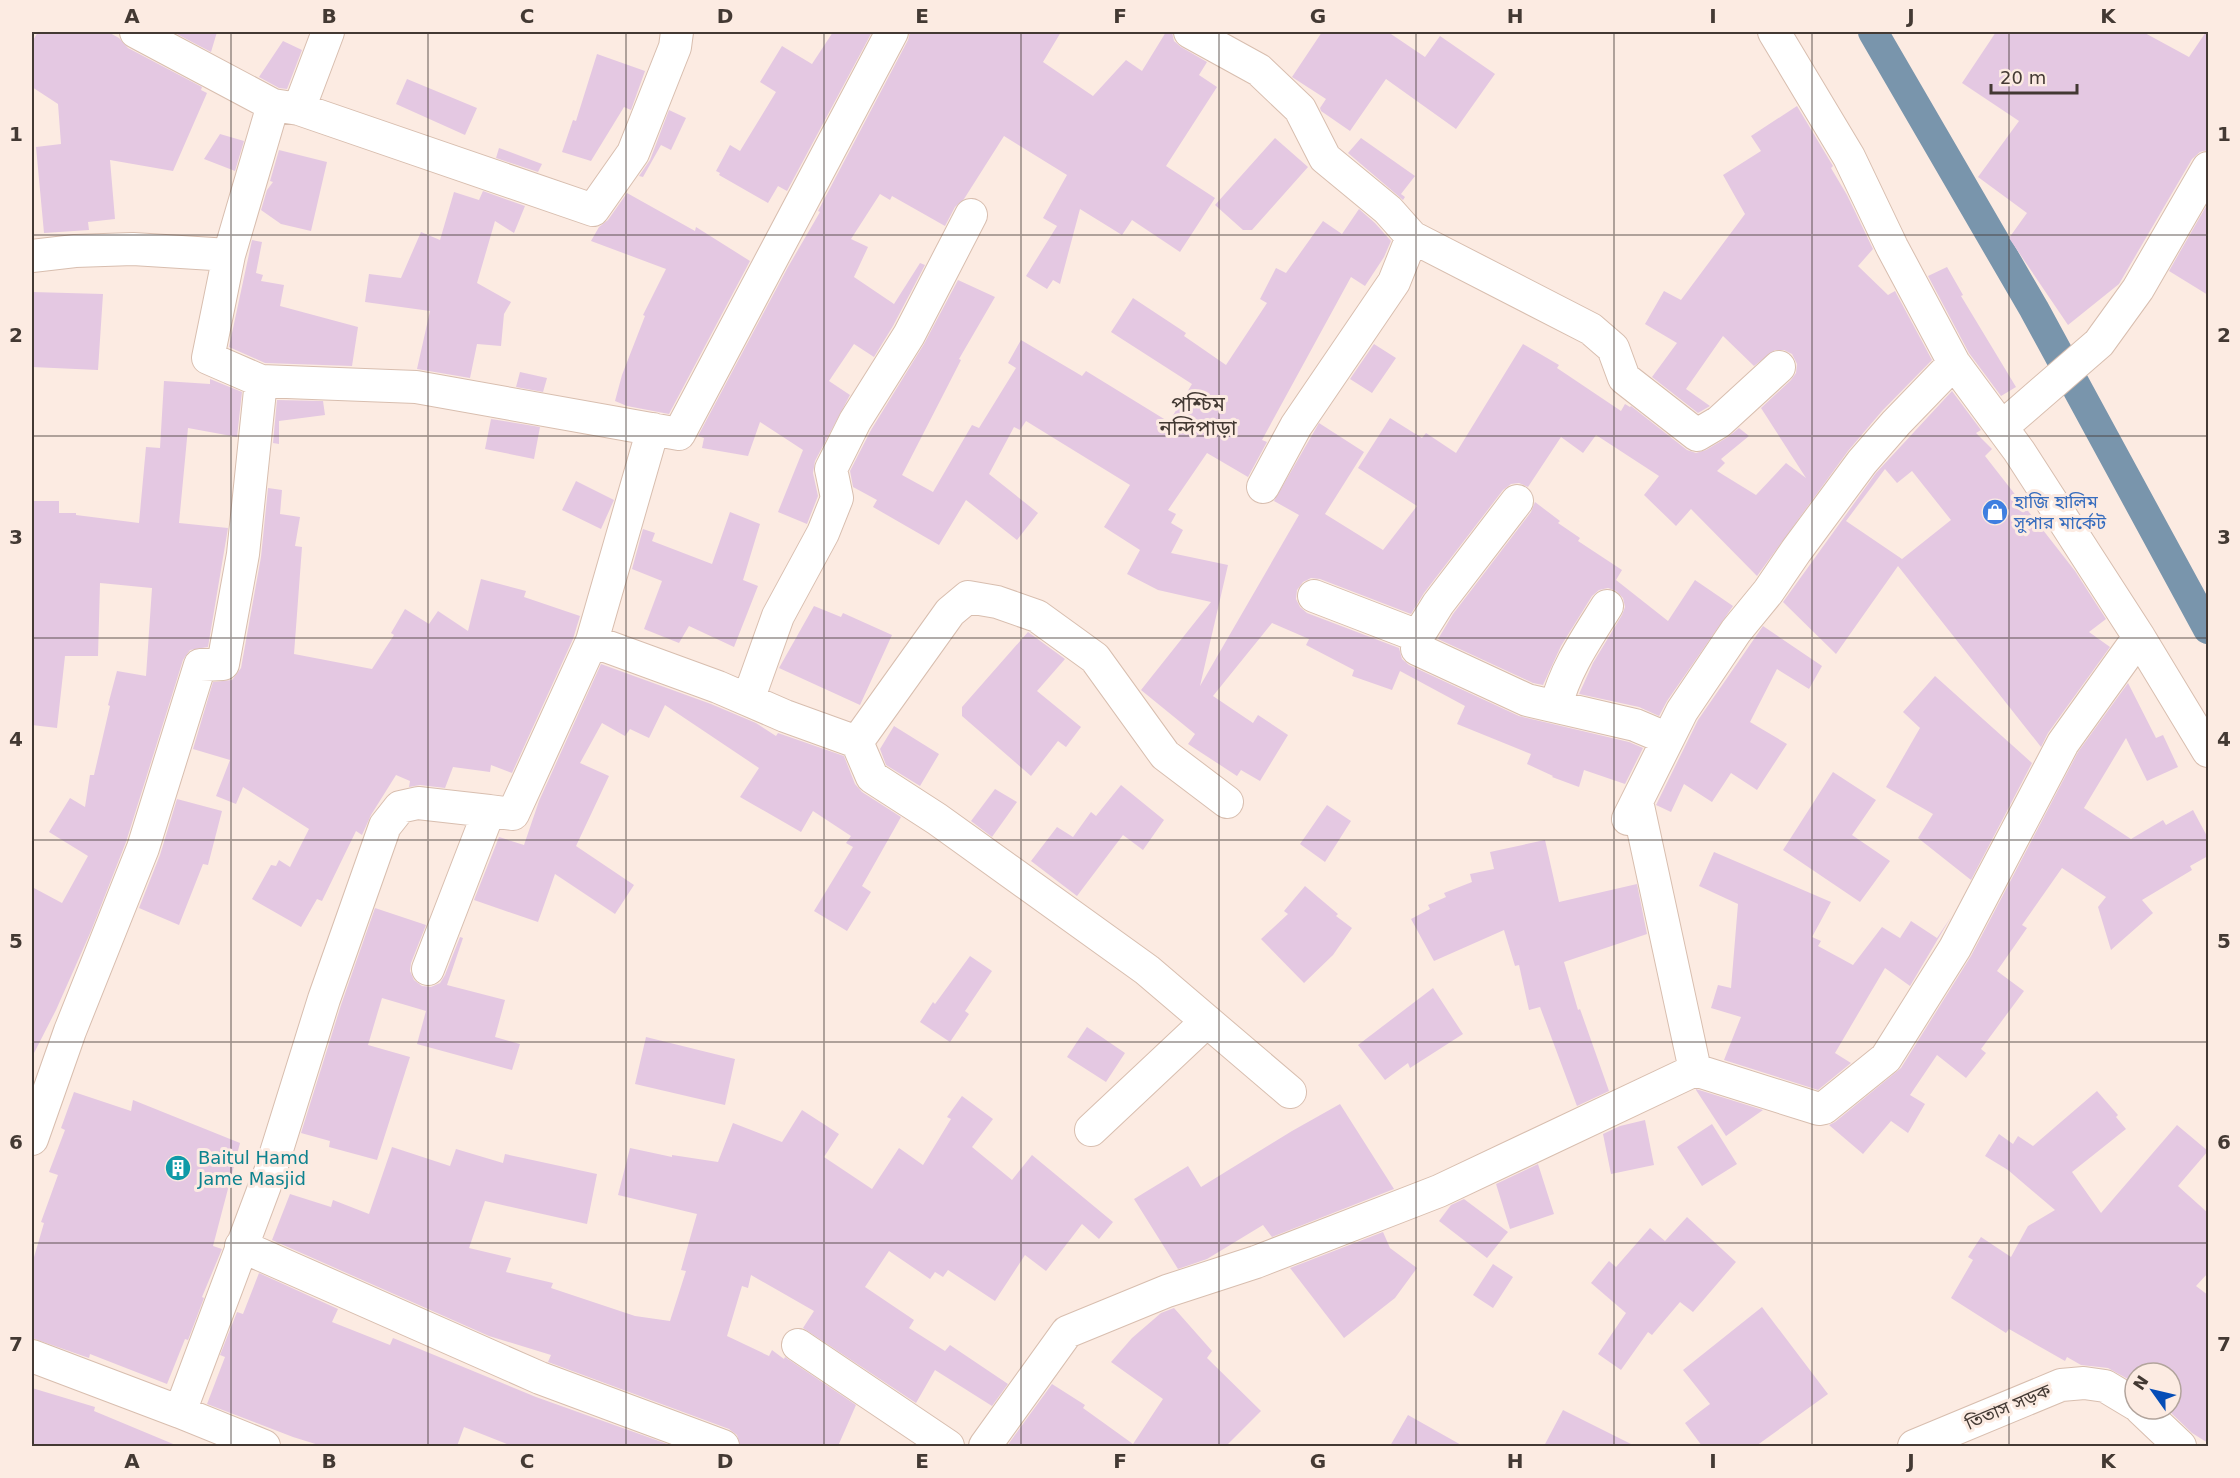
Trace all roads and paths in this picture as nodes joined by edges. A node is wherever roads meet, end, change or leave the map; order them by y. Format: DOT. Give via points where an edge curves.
graph roads {
  1 [pos="136,32"];
  2 [pos="328,32"];
  3 [pos="676,32"];
  4 [pos="892,32"];
  5 [pos="1191,32"];
  6 [pos="1774,32"];
  7 [pos="286,107"];
  8 [pos="2208,168"];
  9 [pos="971,214"];
  10 [pos="1412,237"];
  11 [pos="229,255"];
  12 [pos="32,256"];
  13 [pos="1954,363"];
  14 [pos="1779,367"];
  15 [pos="261,381"];
  16 [pos="2002,427"];
  17 [pos="652,429"];
  18 [pos="1263,487"];
  19 [pos="1517,501"];
  20 [pos="1314,596"];
  21 [pos="1607,606"];
  22 [pos="1418,636"];
  23 [pos="2139,637"];
  24 [pos="592,642"];
  25 [pos="748,700"];
  26 [pos="1556,705"];
  27 [pos="1668,739"];
  28 [pos="857,742"];
  29 [pos="2208,751"];
  30 [pos="1227,802"];
  31 [pos="489,811"];
  32 [pos="428,969"];
  33 [pos="1208,1021"];
  34 [pos="1695,1070"];
  35 [pos="1290,1092"];
  36 [pos="1091,1130"];
  37 [pos="32,1139"];
  38 [pos="241,1246"];
  39 [pos="798,1346"];
  40 [pos="32,1356"];
  41 [pos="2123,1397"];
  42 [pos="180,1412"];
  43 [pos="2154,1421"];
  44 [pos="244,1443"];
  45 [pos="723,1446"];
  46 [pos="948,1446"];
  47 [pos="985,1446"];
  48 [pos="1914,1446"];
  49 [pos="2180,1446"];
  1 -- 7 [label="street"];
  2 -- 7 [label="street"];
  3 -- 7 [label="street" via="675,47 633,153 594,210"];
  4 -- 17 [label="street" via="679,434"];
  5 -- 10 [label="street" via="1259,70 1300,109 1325,158 1388,210"];
  6 -- 13 [label="street" via="1850,157 1892,248"];
  7 -- 11 [label="street"];
  8 -- 16 [label="street" via="2138,289 2099,343"];
  9 -- 25 [label="street" via="909,335 855,421 831,468 837,498 823,533 778,616"];
  10 -- 14 [label="street" via="1591,329 1613,348 1624,378 1697,435 1719,422"];
  10 -- 18 [label="street" via="1394,282 1296,426"];
  11 -- 12 [label="street" via="133,249"];
  11 -- 15 [label="street" via="208,358"];
  13 -- 16 [label="street"];
  13 -- 27 [label="street" via="1862,462 1736,631 1682,711"];
  15 -- 17 [label="street" via="416,387"];
  15 -- 37 [label="street" via="243,554 223,664 200,665 143,848"];
  16 -- 23 [label="street"];
  17 -- 24 [label="street"];
  19 -- 22 [label="street"];
  20 -- 22 [label="street"];
  21 -- 26 [label="street" via="1561,684"];
  22 -- 26 [label="street" via="1417,650 1527,700"];
  23 -- 29 [label="street"];
  23 -- 34 [label="street" via="2063,743 1956,948 1886,1058 1819,1109"];
  24 -- 25 [label="street"];
  24 -- 31 [label="street" via="513,814"];
  25 -- 28 [label="street"];
  26 -- 27 [label="street" via="1635,725"];
  27 -- 34 [label="street" via="1631,812"];
  28 -- 30 [label="street" via="950,612 968,597 1037,616 1095,658 1165,754"];
  28 -- 33 [label="street" via="872,777 1138,963"];
  31 -- 32 [label="street"];
  31 -- 38 [label="street" via="418,803 400,807 385,826 324,999 270,1172"];
  33 -- 35 [label="street"];
  33 -- 36 [label="street"];
  34 -- 47 [label="street" via="1439,1191 1256,1262 1167,1291 1068,1332"];
  38 -- 42 [label="street"];
  38 -- 45 [label="street" via="540,1378"];
  39 -- 46 [label="street"];
  40 -- 42 [label="street"];
  41 -- 48 [label="street, তিতাস সড়ক" via="2105,1386 2061,1385"];
  42 -- 44 [label="street"];
  43 -- 49 [label="street"];
}
